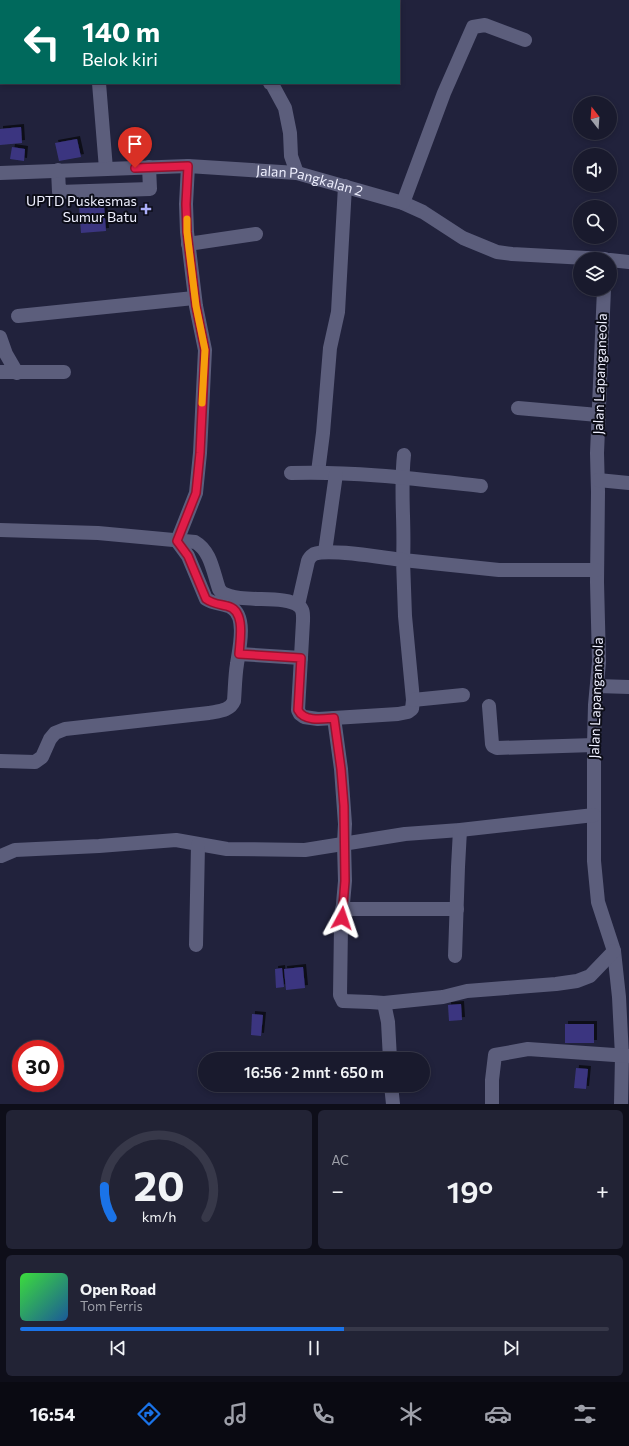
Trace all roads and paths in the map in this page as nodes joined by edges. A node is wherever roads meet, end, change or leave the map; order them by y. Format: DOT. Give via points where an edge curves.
graph roads {
  1 [pos="525,40"];
  2 [pos="99,84"];
  3 [pos="272,84"];
  4 [pos="188,166"];
  5 [pos="149,167"];
  6 [pos="106,169"];
  7 [pos="58,170"];
  8 [pos="0,173"];
  9 [pos="297,173"];
  10 [pos="345,186"];
  11 [pos="403,203"];
  12 [pos="256,234"];
  13 [pos="188,244"];
  14 [pos="573,257"];
  15 [pos="617,261"];
  16 [pos="629,262"];
  17 [pos="604,296"];
  18 [pos="194,298"];
  19 [pos="18,316"];
  20 [pos="0,337"];
  21 [pos="0,372"];
  22 [pos="64,372"];
  23 [pos="17,373"];
  24 [pos="518,408"];
  25 [pos="598,416"];
  26 [pos="404,455"];
  27 [pos="318,472"];
  28 [pos="291,473"];
  29 [pos="336,474"];
  30 [pos="402,477"];
  31 [pos="598,480"];
  32 [pos="629,482"];
  33 [pos="481,486"];
  34 [pos="0,530"];
  35 [pos="177,541"];
  36 [pos="325,552"];
  37 [pos="403,560"];
  38 [pos="597,570"];
  39 [pos="298,606"];
  40 [pos="239,654"];
  41 [pos="301,658"];
  42 [pos="596,686"];
  43 [pos="629,687"];
  44 [pos="463,695"];
  45 [pos="413,700"];
  46 [pos="489,706"];
  47 [pos="334,718"];
  48 [pos="594,745"];
  49 [pos="0,761"];
  50 [pos="594,815"];
  51 [pos="460,830"];
  52 [pos="198,844"];
  53 [pos="344,844"];
  54 [pos="1,856"];
  55 [pos="342,909"];
  56 [pos="457,909"];
  57 [pos="196,945"];
  58 [pos="614,951"];
  59 [pos="455,956"];
  60 [pos="384,1004"];
  61 [pos="390,1052"];
  62 [pos="626,1056"];
  63 [pos="392,1092"];
  64 [pos="393,1104"];
  65 [pos="492,1104"];
  66 [pos="621,1104"];
  1 -- 11 [label="street" via="485,25 473,27 444,93"];
  2 -- 6 [label="street"];
  3 -- 9 [label="street" via="285,108 291,156"];
  4 -- 5 [label="street, Jalan Pangkalan 2"];
  4 -- 9 [label="street, Jalan Pangkalan 2"];
  4 -- 13 [label="street"];
  5 -- 6 [label="street, Jalan Pangkalan 2"];
  5 -- 7 [label="street" via="150,188 59,192"];
  6 -- 7 [label="street, Jalan Pangkalan 2"];
  7 -- 8 [label="street, Jalan Pangkalan 2"];
  9 -- 10 [label="street, Jalan Pangkalan 2"];
  10 -- 11 [label="street, Jalan Pangkalan 2"];
  10 -- 27 [label="street" via="338,312 330,348"];
  11 -- 14 [label="street, Jalan Pangkalan 2" via="463,238 497,252"];
  12 -- 13 [label="street"];
  13 -- 18 [label="street"];
  15 -- 16 [label="street"];
  17 -- 25 [label="street, Jalan Lapanganeola"];
  18 -- 19 [label="street"];
  18 -- 35 [label="street" via="205,350 200,453 196,493"];
  20 -- 23 [label="street"];
  21 -- 23 [label="street"];
  22 -- 23 [label="street"];
  24 -- 25 [label="street"];
  25 -- 31 [label="street, Jalan Lapanganeola"];
  26 -- 30 [label="street"];
  27 -- 28 [label="street"];
  27 -- 29 [label="street"];
  29 -- 30 [label="street"];
  29 -- 36 [label="street"];
  30 -- 33 [label="street"];
  30 -- 37 [label="street"];
  31 -- 32 [label="street"];
  31 -- 38 [label="street, Jalan Lapanganeola"];
  34 -- 35 [label="street" via="98,533"];
  35 -- 39 [label="street" via="195,542 202,546 222,593 235,597 288,601"];
  35 -- 40 [label="street" via="188,556 206,599 233,608 237,613 241,627"];
  36 -- 37 [label="street"];
  36 -- 39 [label="street" via="310,557"];
  37 -- 38 [label="street" via="499,570"];
  37 -- 45 [label="street" via="404,616"];
  38 -- 42 [label="street, Jalan Lapanganeola" via="599,662"];
  39 -- 41 [label="street" via="303,615"];
  40 -- 41 [label="street"];
  40 -- 49 [label="street" via="234,701 225,710 65,729 50,739 42,757 35,762"];
  41 -- 47 [label="street" via="298,710 300,714 318,719"];
  42 -- 43 [label="street"];
  42 -- 48 [label="street, Jalan Lapanganeola"];
  44 -- 45 [label="street"];
  45 -- 47 [label="street" via="412,709 408,712"];
  46 -- 48 [label="street" via="492,744 498,748"];
  47 -- 53 [label="street" via="344,794"];
  48 -- 50 [label="street, Jalan Lapanganeola"];
  50 -- 51 [label="street"];
  50 -- 58 [label="street, Jalan Lapanganeola" via="594,877 598,902"];
  51 -- 53 [label="street" via="405,834"];
  51 -- 56 [label="street"];
  52 -- 53 [label="street" via="227,849 305,850"];
  52 -- 54 [label="street" via="164,840 15,850"];
  52 -- 57 [label="street"];
  53 -- 55 [label="street" via="345,881"];
  55 -- 56 [label="street"];
  55 -- 60 [label="street" via="341,998 343,1001"];
  56 -- 59 [label="street"];
  58 -- 60 [label="street" via="590,976 577,981 467,991 444,997"];
  58 -- 62 [label="street, Jalan Lapanganeola"];
  60 -- 61 [label="street"];
  62 -- 65 [label="street" via="528,1049 495,1055"];
  62 -- 66 [label="street, Jalan Lapanganeola"];
  63 -- 64 [label="street"];
}
